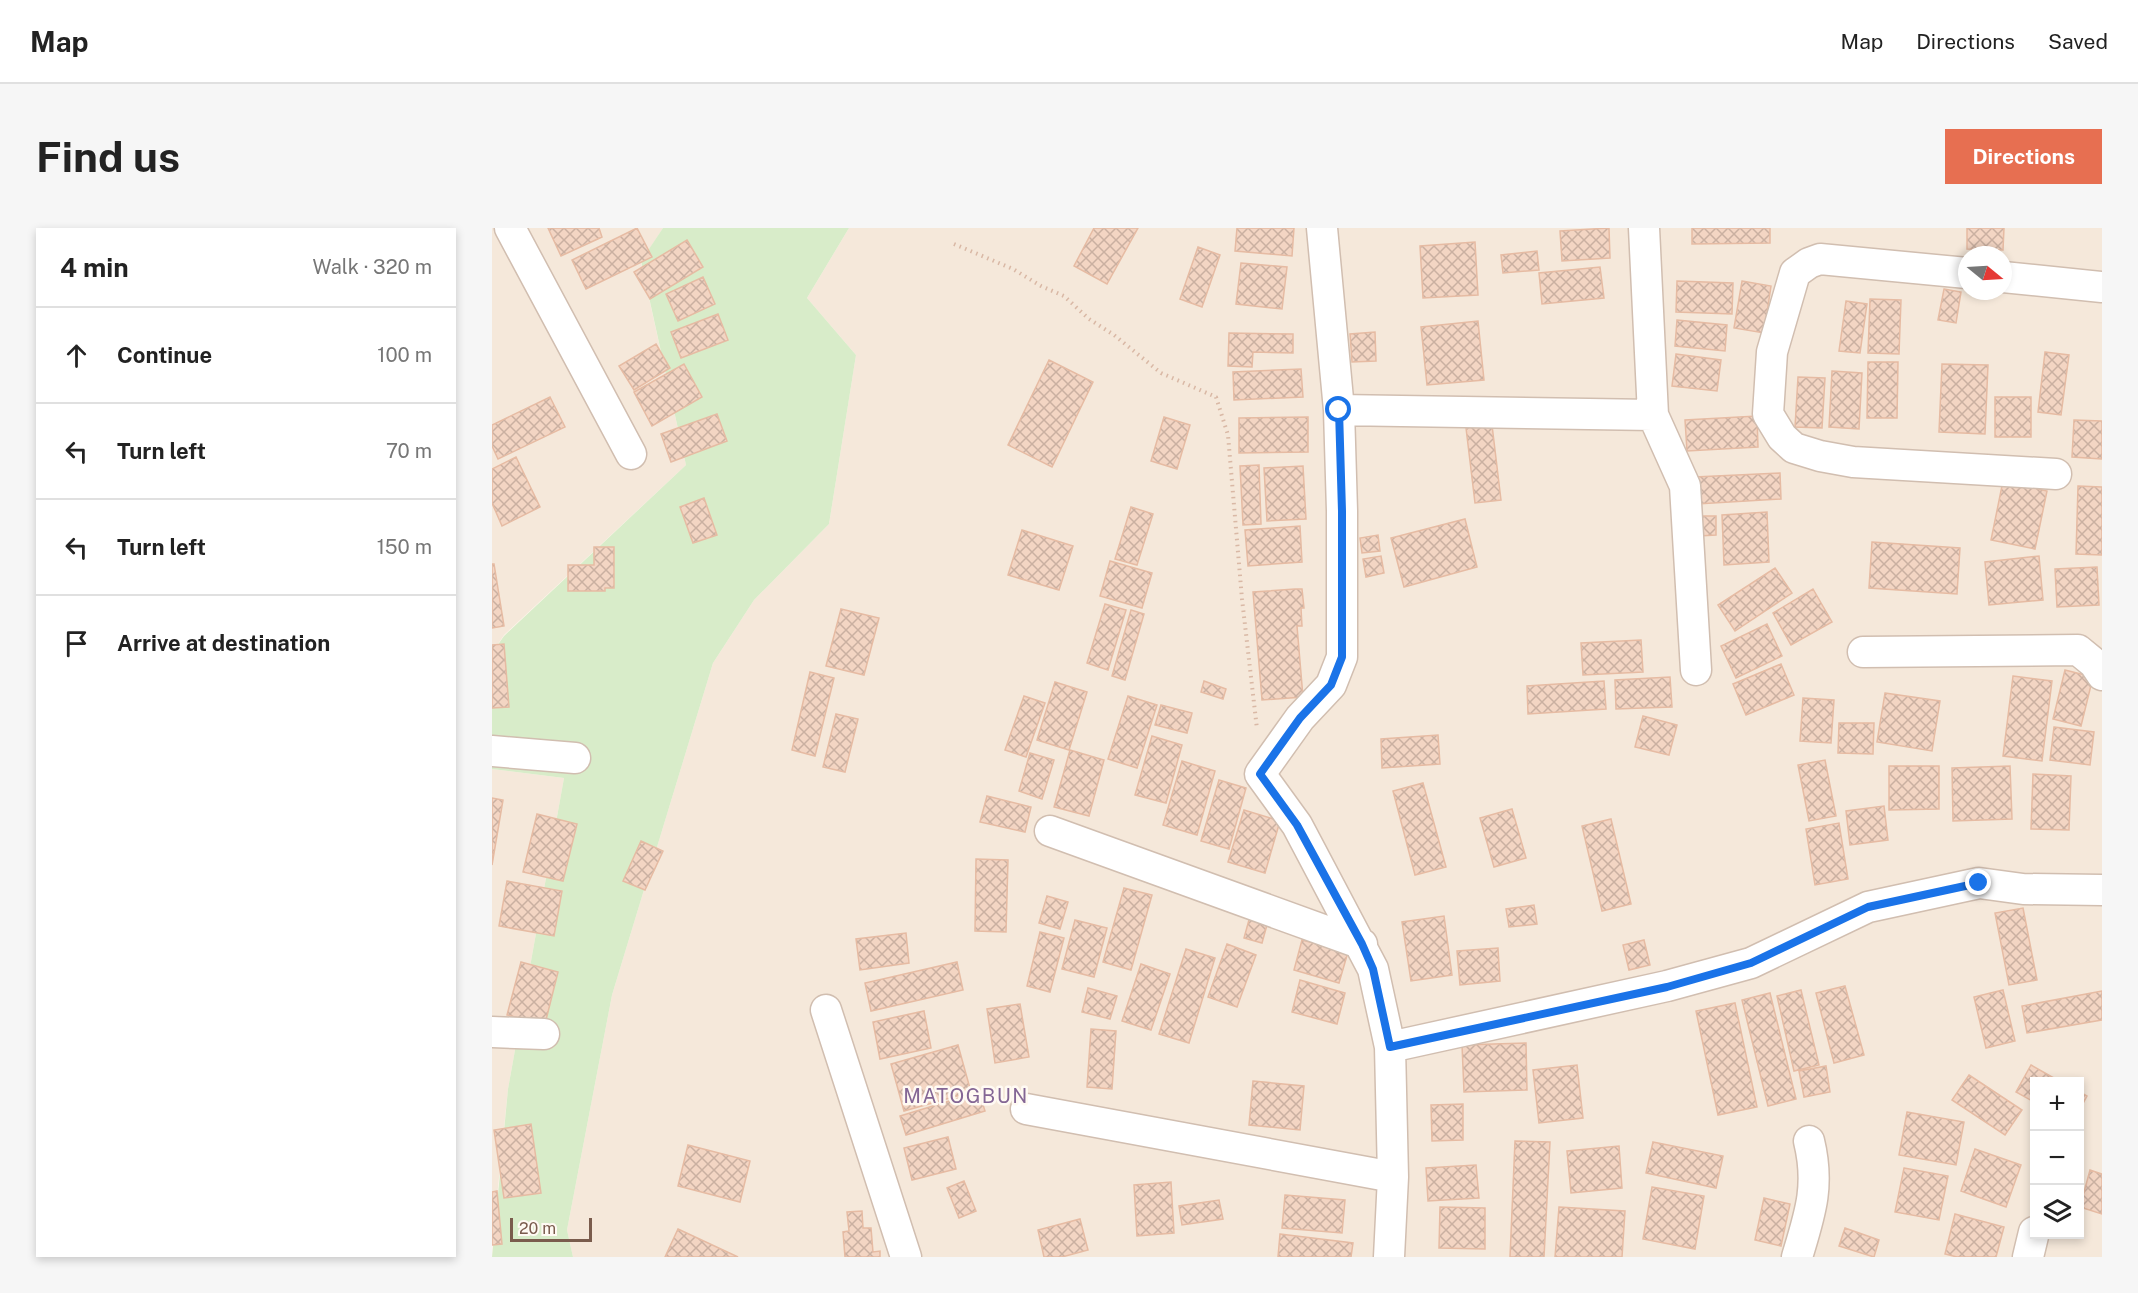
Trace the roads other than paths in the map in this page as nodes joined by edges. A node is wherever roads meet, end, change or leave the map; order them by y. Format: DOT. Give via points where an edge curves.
graph roads {
  1 [pos="510,228"];
  2 [pos="1322,228"];
  3 [pos="1644,228"];
  4 [pos="1958,272"];
  5 [pos="2012,278"];
  6 [pos="2102,287"];
  7 [pos="1339,410"];
  8 [pos="1653,415"];
  9 [pos="631,454"];
  10 [pos="2056,474"];
  11 [pos="1863,652"];
  12 [pos="1696,670"];
  13 [pos="2102,675"];
  14 [pos="492,751"];
  15 [pos="575,758"];
  16 [pos="1050,831"];
  17 [pos="2102,890"];
  18 [pos="1362,944"];
  19 [pos="826,1010"];
  20 [pos="492,1032"];
  21 [pos="544,1034"];
  22 [pos="1390,1047"];
  23 [pos="1026,1109"];
  24 [pos="1809,1141"];
  25 [pos="1393,1177"];
  26 [pos="2032,1239"];
  27 [pos="906,1257"];
  28 [pos="1389,1257"];
  29 [pos="1797,1257"];
  30 [pos="2028,1257"];
  1 -- 9 [label="street"];
  2 -- 7 [label="street"];
  3 -- 8 [label="street"];
  4 -- 10 [label="street" via="1844,260 1820,259 1809,263 1796,273 1772,352 1768,414 1794,448 1820,456 1853,462"];
  5 -- 6 [label="street"];
  7 -- 8 [label="street"];
  7 -- 18 [label="street" via="1342,657 1331,685 1300,718 1260,774 1297,825"];
  8 -- 12 [label="street" via="1685,486"];
  11 -- 13 [label="street" via="2078,650"];
  14 -- 15 [label="street"];
  16 -- 18 [label="street"];
  17 -- 22 [label="street" via="2023,889 1979,883 1868,907 1751,963 1667,987"];
  18 -- 22 [label="street" via="1373,969"];
  19 -- 27 [label="street"];
  20 -- 21 [label="street"];
  22 -- 25 [label="street"];
  23 -- 25 [label="street"];
  24 -- 29 [label="street" via="1815,1189"];
  25 -- 28 [label="street"];
  26 -- 30 [label="street"];
}
